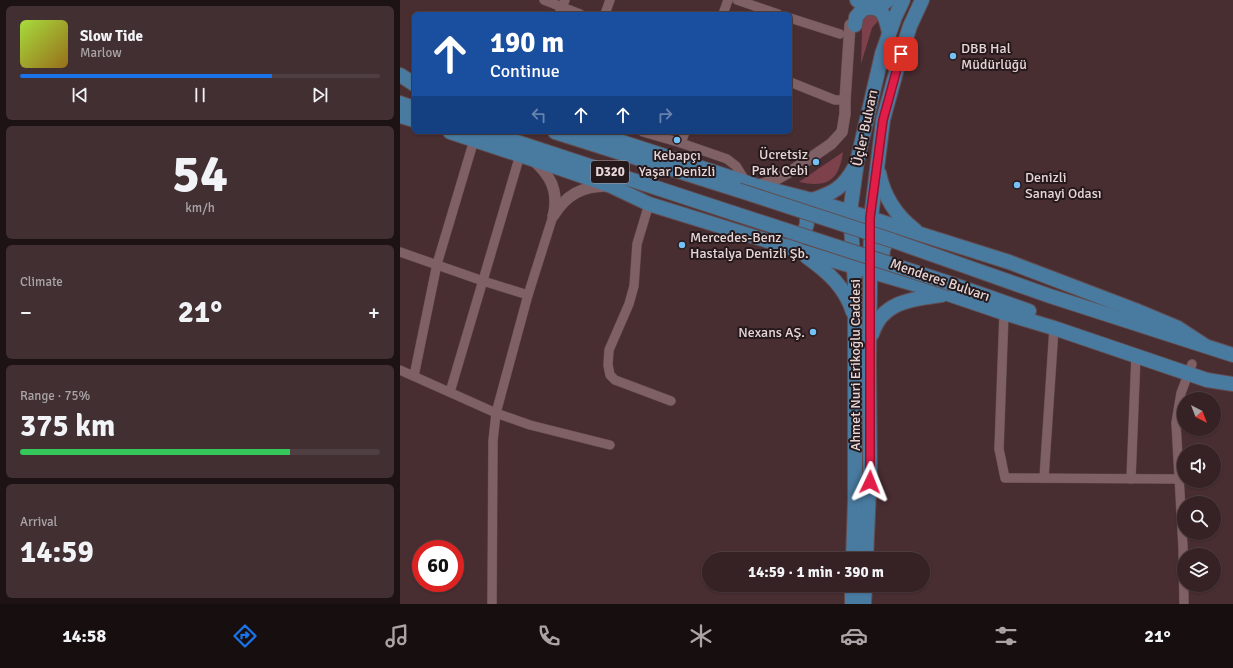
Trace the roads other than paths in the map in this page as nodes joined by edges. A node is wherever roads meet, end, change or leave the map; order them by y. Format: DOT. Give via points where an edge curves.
graph roads {
  1 [pos="544,0"];
  2 [pos="610,0"];
  3 [pos="728,0"];
  4 [pos="736,0"];
  5 [pos="851,0"];
  6 [pos="857,0"];
  7 [pos="888,0"];
  8 [pos="903,0"];
  9 [pos="922,0"];
  10 [pos="562,7"];
  11 [pos="869,7"];
  12 [pos="575,12"];
  13 [pos="607,12"];
  14 [pos="724,12"];
  15 [pos="772,12"];
  16 [pos="792,19"];
  17 [pos="853,25"];
  18 [pos="889,33"];
  19 [pos="840,34"];
  20 [pos="400,71"];
  21 [pos="400,75"];
  22 [pos="412,75"];
  23 [pos="400,83"];
  24 [pos="792,83"];
  25 [pos="412,84"];
  26 [pos="412,86"];
  27 [pos="845,100"];
  28 [pos="400,103"];
  29 [pos="412,107"];
  30 [pos="400,116"];
  31 [pos="412,119"];
  32 [pos="492,134"];
  33 [pos="562,134"];
  34 [pos="597,134"];
  35 [pos="650,134"];
  36 [pos="684,134"];
  37 [pos="477,135"];
  38 [pos="681,143"];
  39 [pos="520,155"];
  40 [pos="533,160"];
  41 [pos="857,162"];
  42 [pos="877,165"];
  43 [pos="611,186"];
  44 [pos="747,186"];
  45 [pos="795,196"];
  46 [pos="812,200"];
  47 [pos="649,204"];
  48 [pos="850,212"];
  49 [pos="553,216"];
  50 [pos="870,218"];
  51 [pos="920,233"];
  52 [pos="779,244"];
  53 [pos="797,250"];
  54 [pos="400,252"];
  55 [pos="437,264"];
  56 [pos="855,267"];
  57 [pos="870,272"];
  58 [pos="899,280"];
  59 [pos="483,281"];
  60 [pos="950,289"];
  61 [pos="528,295"];
  62 [pos="1004,313"];
  63 [pos="855,319"];
  64 [pos="1054,328"];
  65 [pos="870,341"];
  66 [pos="1204,345"];
  67 [pos="1136,355"];
  68 [pos="1233,355"];
  69 [pos="1190,369"];
  70 [pos="400,370"];
  71 [pos="414,376"];
  72 [pos="1233,378"];
  73 [pos="1233,384"];
  74 [pos="450,392"];
  75 [pos="671,401"];
  76 [pos="496,413"];
  77 [pos="1177,444"];
  78 [pos="610,445"];
  79 [pos="1044,478"];
  80 [pos="1131,479"];
  81 [pos="1177,479"];
  82 [pos="1180,488"];
  83 [pos="853,552"];
  84 [pos="866,552"];
  85 [pos="853,592"];
  86 [pos="861,592"];
  87 [pos="854,603"];
  88 [pos="492,604"];
  89 [pos="1184,604"];
  1 -- 10 [label="street"];
  2 -- 13 [label="street"];
  3 -- 14 [label="street"];
  4 -- 15 [label="street"];
  5 -- 17 [label="main road"];
  6 -- 11 [label="main road"];
  7 -- 11 [label="main road" via="877,7"];
  8 -- 18 [label="main road, Üçler Bulvarı"];
  9 -- 42 [label="main road, Üçler Bulvarı" via="910,26 883,120"];
  10 -- 12 [label="street"];
  11 -- 17 [label="main road" via="859,12"];
  11 -- 18 [label="main road" via="883,13"];
  16 -- 19 [label="street"];
  17 -- 27 [label="street" via="853,78"];
  18 -- 41 [label="main road, Üçler Bulvarı"];
  20 -- 22 [label="main road"];
  21 -- 25 [label="main road"];
  23 -- 26 [label="main road"];
  24 -- 27 [label="street" via="835,100"];
  27 -- 44 [label="street" via="844,127 835,140 783,176"];
  28 -- 29 [label="main road"];
  30 -- 31 [label="main road"];
  32 -- 60 [label="main road, Menderes Bulvarı / D320, bridge" via="733,212"];
  33 -- 44 [label="main road, Menderes Bulvarı / D320"];
  34 -- 44 [label="main road"];
  35 -- 38 [label="street"];
  36 -- 38 [label="street"];
  37 -- 39 [label="main road"];
  37 -- 55 [label="street"];
  38 -- 44 [label="street" via="727,159 736,166"];
  39 -- 40 [label="main road"];
  39 -- 59 [label="street"];
  40 -- 43 [label="main road"];
  40 -- 49 [label="street" via="542,168 553,186"];
  41 -- 46 [label="main road" via="841,186 832,193"];
  41 -- 48 [label="main road, Üçler Bulvarı"];
  42 -- 50 [label="main road, Üçler Bulvarı"];
  42 -- 51 [label="main road" via="882,189 889,202 908,225"];
  43 -- 47 [label="main road"];
  43 -- 49 [label="street" via="592,188 572,195 560,205"];
  44 -- 45 [label="main road"];
  44 -- 66 [label="main road, Menderes Bulvarı / D320, bridge" via="1050,296"];
  45 -- 46 [label="main road"];
  45 -- 52 [label="main road" via="805,209 808,224 798,239 791,243"];
  46 -- 48 [label="main road"];
  47 -- 52 [label="main road"];
  47 -- 75 [label="street" via="637,244 630,304 609,350 608,365 610,375 615,380"];
  48 -- 50 [label="main road"];
  48 -- 56 [label="main road, Üçler Bulvarı"];
  49 -- 61 [label="street"];
  50 -- 51 [label="main road"];
  50 -- 57 [label="main road, Üçler Bulvarı"];
  51 -- 58 [label="main road" via="905,230 896,233 883,248 883,259 889,271"];
  51 -- 66 [label="main road" via="1009,262 1136,310 1178,328"];
  52 -- 53 [label="main road"];
  53 -- 56 [label="main road"];
  53 -- 63 [label="main road" via="837,282"];
  54 -- 55 [label="street"];
  55 -- 59 [label="street"];
  55 -- 71 [label="street"];
  56 -- 57 [label="main road"];
  56 -- 63 [label="main road, Ahmet Nuri Erikoğlu Caddesi"];
  57 -- 58 [label="main road"];
  57 -- 65 [label="main road, Ahmet Nuri Erikoğlu Caddesi"];
  58 -- 60 [label="main road"];
  59 -- 61 [label="street"];
  59 -- 74 [label="street"];
  60 -- 62 [label="main road"];
  60 -- 65 [label="main road" via="889,309 878,320"];
  60 -- 69 [label="main road, Menderes Bulvarı" via="1046,318"];
  61 -- 76 [label="street"];
  62 -- 64 [label="main road"];
  62 -- 79 [label="street" via="999,449 1004,478"];
  63 -- 83 [label="main road, Ahmet Nuri Erikoğlu Caddesi"];
  64 -- 67 [label="main road"];
  64 -- 79 [label="street"];
  65 -- 84 [label="main road, Ahmet Nuri Erikoğlu Caddesi" via="870,467"];
  66 -- 68 [label="main road, Menderes Bulvarı"];
  67 -- 69 [label="main road"];
  67 -- 80 [label="street"];
  69 -- 72 [label="main road, Menderes Bulvarı"];
  69 -- 73 [label="main road" via="1207,380"];
  69 -- 77 [label="street" via="1181,393 1176,423"];
  70 -- 71 [label="street"];
  71 -- 74 [label="street"];
  74 -- 76 [label="street"];
  76 -- 78 [label="street" via="530,425"];
  76 -- 88 [label="street" via="493,441"];
  79 -- 80 [label="street"];
  80 -- 81 [label="street"];
  82 -- 89 [label="street"];
  85 -- 87 [label="main road"];
  86 -- 87 [label="main road"];
}
